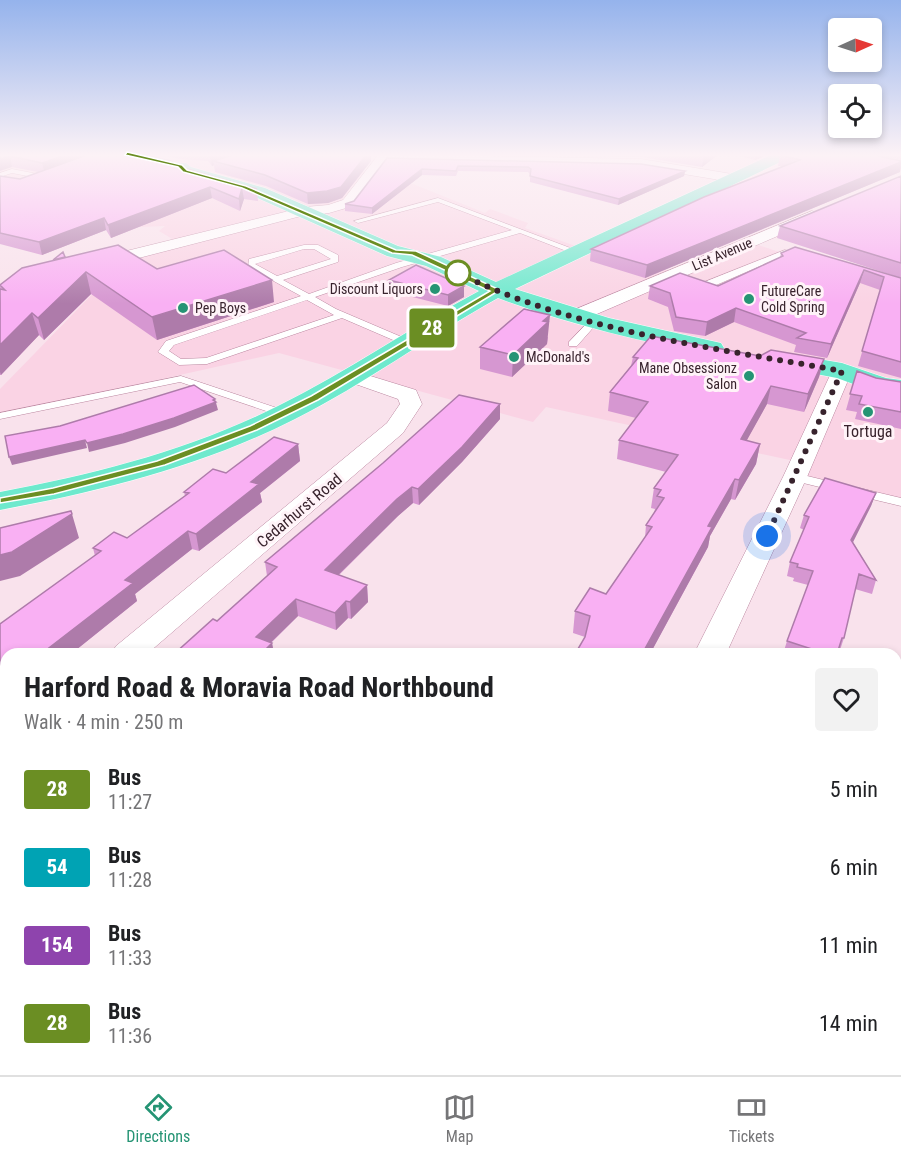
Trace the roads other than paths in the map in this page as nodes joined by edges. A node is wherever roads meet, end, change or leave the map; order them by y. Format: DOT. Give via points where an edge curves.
graph roads {
  1 [pos="288,204"];
  2 [pos="316,204"];
  3 [pos="344,204"];
  4 [pos="422,204"];
  5 [pos="449,204"];
  6 [pos="677,204"];
  7 [pos="329,209"];
  8 [pos="827,209"];
  9 [pos="305,211"];
  10 [pos="358,221"];
  11 [pos="520,230"];
  12 [pos="753,241"];
  13 [pos="577,252"];
  14 [pos="794,253"];
  15 [pos="419,255"];
  16 [pos="86,267"];
  17 [pos="668,277"];
  18 [pos="276,279"];
  19 [pos="496,290"];
  20 [pos="308,297"];
  21 [pos="343,315"];
  22 [pos="585,319"];
  23 [pos="406,343"];
  24 [pos="573,344"];
  25 [pos="842,371"];
  26 [pos="901,374"];
  27 [pos="351,376"];
  28 [pos="901,388"];
  29 [pos="285,414"];
  30 [pos="0,416"];
  31 [pos="795,477"];
  32 [pos="0,501"];
  33 [pos="901,502"];
  34 [pos="134,648"];
  35 [pos="713,648"];
  1 -- 9 [label="main road"];
  2 -- 7 [label="main road"];
  3 -- 7 [label="street"];
  4 -- 10 [label="lane"];
  5 -- 11 [label="lane"];
  6 -- 13 [label="main road"];
  7 -- 9 [label="street"];
  7 -- 10 [label="main road"];
  8 -- 12 [label="street, List Avenue"];
  9 -- 15 [label="main road" via="394,252"];
  9 -- 16 [label="street"];
  10 -- 15 [label="main road" via="414,245"];
  11 -- 13 [label="lane"];
  11 -- 15 [label="lane"];
  12 -- 14 [label="street"];
  12 -- 17 [label="street, List Avenue"];
  13 -- 19 [label="main road"];
  14 -- 17 [label="lane" via="704,287"];
  15 -- 19 [label="main road"];
  15 -- 20 [label="lane"];
  17 -- 22 [label="street, List Avenue"];
  18 -- 18 [label="lane" via="250,265 252,261 304,247 315,247 335,257"];
  18 -- 20 [label="lane"];
  19 -- 22 [label="main road"];
  19 -- 23 [label="main road"];
  20 -- 21 [label="lane"];
  20 -- 21 [label="lane" via="170,343 163,352 179,362 207,361"];
  21 -- 23 [label="lane"];
  22 -- 24 [label="lane"];
  22 -- 25 [label="main road" via="747,355"];
  23 -- 27 [label="main road"];
  25 -- 26 [label="main road"];
  25 -- 28 [label="main road"];
  25 -- 31 [label="street"];
  27 -- 29 [label="main road"];
  27 -- 34 [label="street, Cedarhurst Road" via="408,395 411,404 395,428"];
  29 -- 30 [label="lane" via="181,379"];
  29 -- 32 [label="main road" via="161,463"];
  31 -- 33 [label="lane"];
  31 -- 35 [label="street"];
}
